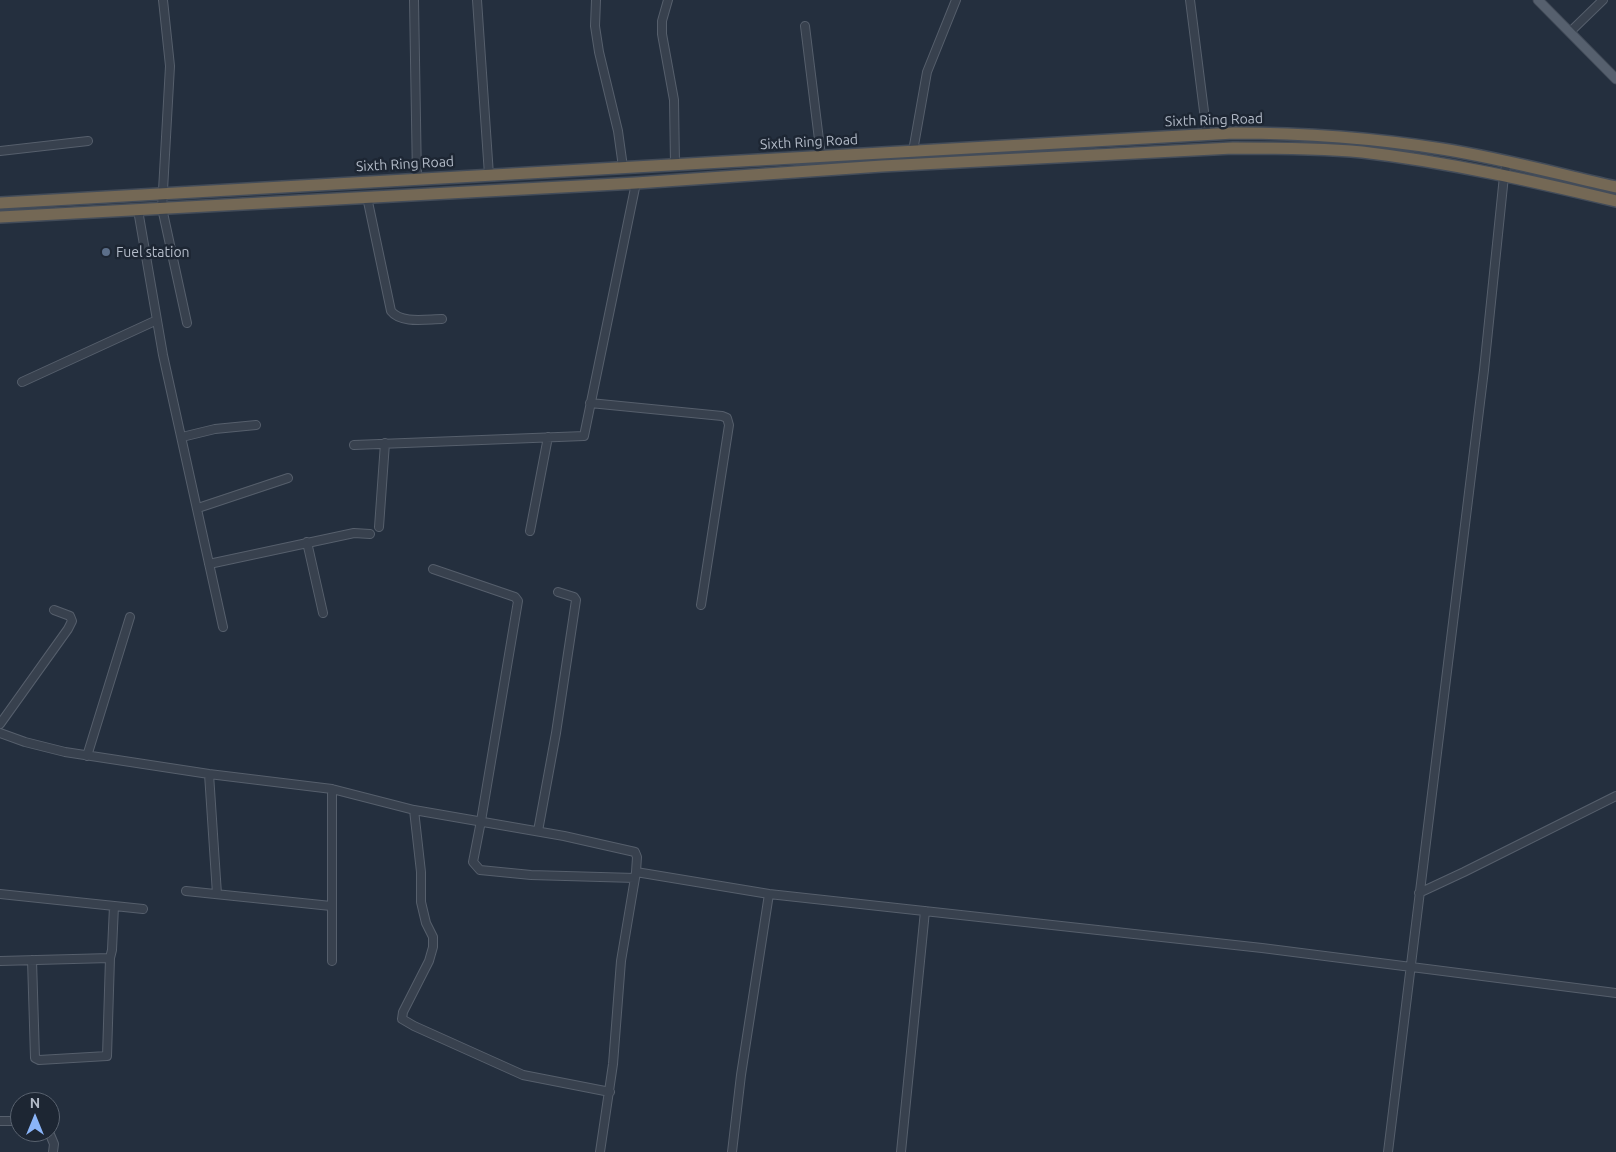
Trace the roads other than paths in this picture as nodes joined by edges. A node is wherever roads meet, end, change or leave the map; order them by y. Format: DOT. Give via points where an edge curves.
graph roads {
  1 [pos="163,0"];
  2 [pos="414,0"];
  3 [pos="477,0"];
  4 [pos="596,0"];
  5 [pos="668,0"];
  6 [pos="956,0"];
  7 [pos="1190,0"];
  8 [pos="1538,0"];
  9 [pos="1603,0"];
  10 [pos="805,26"];
  11 [pos="1570,32"];
  12 [pos="1616,79"];
  13 [pos="1234,133"];
  14 [pos="1207,135"];
  15 [pos="1382,140"];
  16 [pos="88,141"];
  17 [pos="1233,148"];
  18 [pos="0,151"];
  19 [pos="914,151"];
  20 [pos="1380,155"];
  21 [pos="821,156"];
  22 [pos="1507,162"];
  23 [pos="675,164"];
  24 [pos="623,167"];
  25 [pos="606,168"];
  26 [pos="490,174"];
  27 [pos="1504,176"];
  28 [pos="417,179"];
  29 [pos="607,183"];
  30 [pos="636,183"];
  31 [pos="1616,187"];
  32 [pos="163,194"];
  33 [pos="367,197"];
  34 [pos="1616,201"];
  35 [pos="0,202"];
  36 [pos="162,208"];
  37 [pos="138,210"];
  38 [pos="0,217"];
  39 [pos="442,319"];
  40 [pos="157,320"];
  41 [pos="187,323"];
  42 [pos="22,382"];
  43 [pos="590,403"];
  44 [pos="256,425"];
  45 [pos="182,437"];
  46 [pos="548,437"];
  47 [pos="385,443"];
  48 [pos="354,444"];
  49 [pos="288,478"];
  50 [pos="198,508"];
  51 [pos="379,527"];
  52 [pos="530,531"];
  53 [pos="370,534"];
  54 [pos="307,542"];
  55 [pos="209,564"];
  56 [pos="433,569"];
  57 [pos="558,592"];
  58 [pos="701,605"];
  59 [pos="54,610"];
  60 [pos="323,613"];
  61 [pos="130,617"];
  62 [pos="223,627"];
  63 [pos="0,724"];
  64 [pos="0,733"];
  65 [pos="87,756"];
  66 [pos="209,774"];
  67 [pos="332,789"];
  68 [pos="1616,796"];
  69 [pos="414,810"];
  70 [pos="481,821"];
  71 [pos="538,831"];
  72 [pos="635,875"];
  73 [pos="186,891"];
  74 [pos="1419,893"];
  75 [pos="0,894"];
  76 [pos="217,894"];
  77 [pos="770,894"];
  78 [pos="114,906"];
  79 [pos="331,906"];
  80 [pos="143,909"];
  81 [pos="925,911"];
  82 [pos="110,958"];
  83 [pos="32,960"];
  84 [pos="332,960"];
  85 [pos="0,961"];
  86 [pos="1409,967"];
  87 [pos="1616,993"];
  88 [pos="610,1092"];
  89 [pos="600,1152"];
  90 [pos="732,1152"];
  91 [pos="901,1152"];
  92 [pos="1388,1152"];
  1 -- 32 [label="street" via="170,66"];
  2 -- 28 [label="street"];
  3 -- 26 [label="street"];
  4 -- 24 [label="street" via="599,52"];
  5 -- 23 [label="street" via="662,34 674,100"];
  6 -- 19 [label="street" via="927,72"];
  7 -- 14 [label="street"];
  8 -- 11 [label="main road"];
  9 -- 11 [label="street"];
  10 -- 21 [label="street"];
  11 -- 12 [label="main road"];
  13 -- 14 [label="highway, Sixth Ring Road"];
  13 -- 15 [label="highway, Sixth Ring Road"];
  13 -- 17 [label="highway"];
  14 -- 19 [label="highway, Sixth Ring Road"];
  15 -- 20 [label="highway"];
  15 -- 22 [label="highway, Sixth Ring Road"];
  16 -- 18 [label="street"];
  17 -- 20 [label="highway, Sixth Ring Road" via="1290,148"];
  17 -- 30 [label="highway, Sixth Ring Road" via="882,166"];
  19 -- 21 [label="highway, Sixth Ring Road"];
  20 -- 27 [label="highway, Sixth Ring Road"];
  21 -- 23 [label="highway, Sixth Ring Road"];
  22 -- 27 [label="street"];
  22 -- 31 [label="highway, Sixth Ring Road"];
  23 -- 24 [label="highway, Sixth Ring Road"];
  24 -- 25 [label="highway, Sixth Ring Road"];
  25 -- 26 [label="highway, Sixth Ring Road"];
  25 -- 29 [label="highway"];
  26 -- 28 [label="highway, Sixth Ring Road"];
  27 -- 34 [label="highway, Sixth Ring Road"];
  27 -- 74 [label="street" via="1483,380"];
  28 -- 32 [label="highway, Sixth Ring Road"];
  29 -- 30 [label="highway, Sixth Ring Road"];
  29 -- 33 [label="highway, Sixth Ring Road"];
  30 -- 43 [label="street"];
  32 -- 35 [label="highway, Sixth Ring Road"];
  32 -- 36 [label="street"];
  33 -- 36 [label="highway, Sixth Ring Road"];
  33 -- 39 [label="street" via="391,311 402,319"];
  36 -- 37 [label="highway, Sixth Ring Road"];
  36 -- 41 [label="street"];
  37 -- 38 [label="highway, Sixth Ring Road"];
  37 -- 40 [label="street"];
  40 -- 42 [label="street"];
  40 -- 45 [label="street"];
  43 -- 46 [label="street" via="584,436"];
  43 -- 58 [label="street" via="727,418 729,425"];
  44 -- 45 [label="street" via="215,429"];
  45 -- 50 [label="street"];
  46 -- 47 [label="street"];
  46 -- 52 [label="street"];
  47 -- 48 [label="street"];
  47 -- 51 [label="street"];
  49 -- 50 [label="street"];
  50 -- 55 [label="street"];
  53 -- 54 [label="street" via="354,533"];
  54 -- 55 [label="street"];
  54 -- 60 [label="street"];
  55 -- 62 [label="street"];
  56 -- 70 [label="street" via="515,597 518,601"];
  57 -- 71 [label="street" via="576,600"];
  59 -- 63 [label="street" via="70,616 72,621"];
  61 -- 65 [label="street"];
  64 -- 65 [label="street"];
  65 -- 66 [label="street"];
  66 -- 67 [label="street"];
  66 -- 76 [label="street"];
  67 -- 69 [label="street"];
  67 -- 79 [label="street"];
  68 -- 74 [label="street"];
  69 -- 70 [label="street"];
  69 -- 88 [label="street" via="421,902 433,937 433,947 402,1019 523,1075"];
  70 -- 71 [label="street"];
  70 -- 72 [label="street" via="473,862 480,870 531,875"];
  71 -- 72 [label="street" via="635,852"];
  72 -- 77 [label="street"];
  72 -- 88 [label="street" via="621,961"];
  73 -- 76 [label="street"];
  74 -- 86 [label="street"];
  75 -- 78 [label="street"];
  76 -- 79 [label="street"];
  77 -- 81 [label="street"];
  77 -- 90 [label="street"];
  78 -- 80 [label="street"];
  78 -- 82 [label="street"];
  79 -- 84 [label="street"];
  81 -- 86 [label="street"];
  81 -- 91 [label="street"];
  82 -- 83 [label="street"];
  82 -- 83 [label="street" via="107,1056 39,1060 34,1053"];
  83 -- 85 [label="street"];
  86 -- 87 [label="street"];
  86 -- 92 [label="street"];
  88 -- 89 [label="street"];
}
